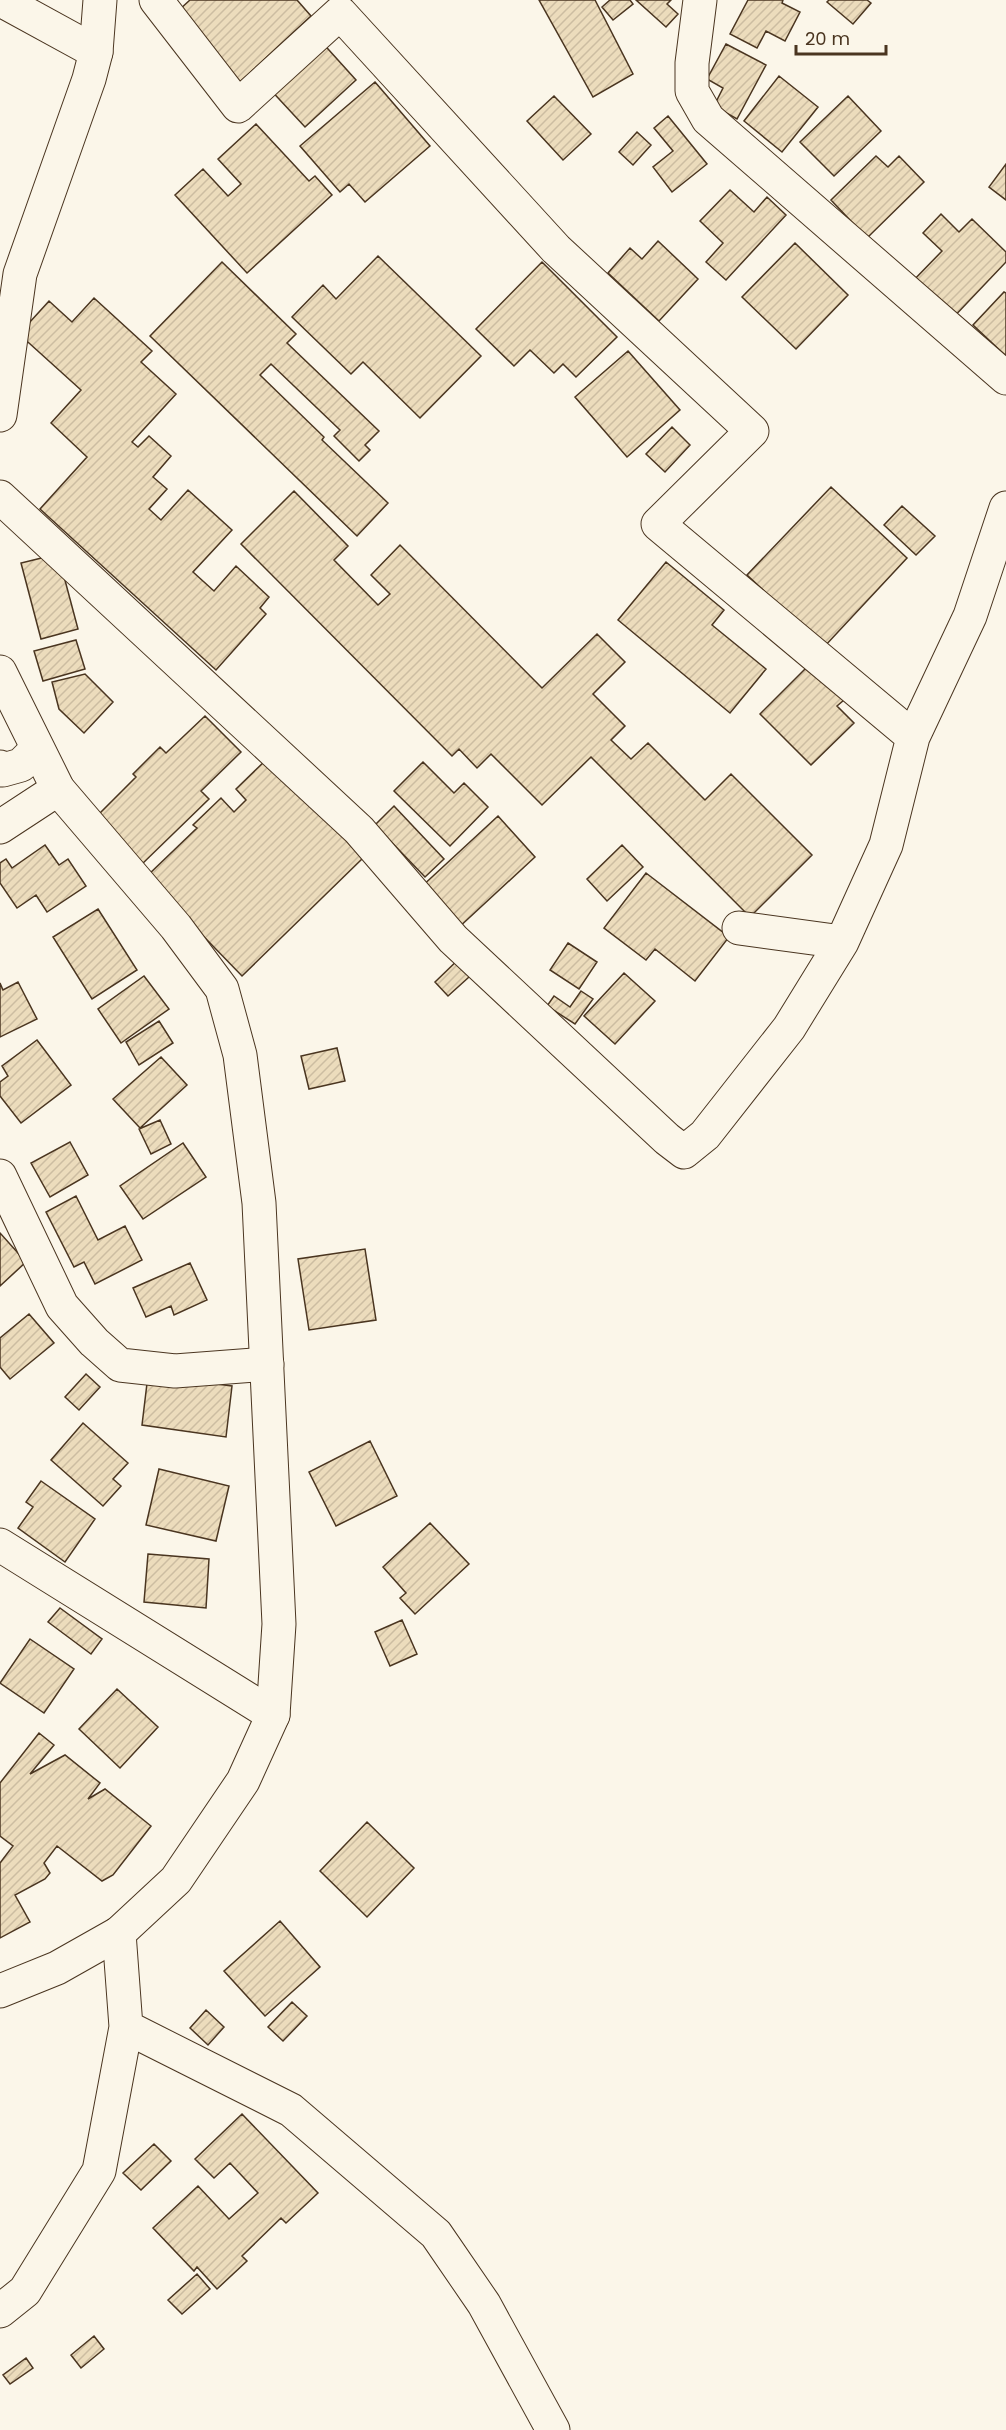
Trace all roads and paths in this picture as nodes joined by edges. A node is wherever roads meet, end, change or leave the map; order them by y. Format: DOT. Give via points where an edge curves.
graph roads {
  1 [pos="1,0"];
  2 [pos="100,0"];
  3 [pos="156,0"];
  4 [pos="700,0"];
  5 [pos="96,52"];
  6 [pos="10,282"];
  7 [pos="1006,378"];
  8 [pos="0,415"];
  9 [pos="0,497"];
  10 [pos="1006,508"];
  11 [pos="0,672"];
  12 [pos="913,737"];
  13 [pos="37,749"];
  14 [pos="0,767"];
  15 [pos="58,789"];
  16 [pos="0,827"];
  17 [pos="739,928"];
  18 [pos="842,942"];
  19 [pos="0,1176"];
  20 [pos="267,1364"];
  21 [pos="0,1545"];
  22 [pos="273,1715"];
  23 [pos="119,1933"];
  24 [pos="0,1991"];
  25 [pos="126,2027"];
  26 [pos="0,2311"];
  27 [pos="553,2430"];
  1 -- 5 [label="street"];
  2 -- 5 [label="street"];
  3 -- 12 [label="street" via="238,106 339,13 556,249 752,431 658,524"];
  4 -- 7 [label="street" via="692,91 708,119"];
  5 -- 6 [label="street"];
  6 -- 8 [label="street"];
  9 -- 18 [label="street" via="359,830 453,939 684,1152 705,1135 789,1028"];
  10 -- 12 [label="street" via="970,615"];
  11 -- 13 [label="street"];
  12 -- 18 [label="street" via="886,845"];
  13 -- 14 [label="street" via="21,765 3,770"];
  13 -- 15 [label="street"];
  15 -- 16 [label="street"];
  15 -- 20 [label="street" via="176,927 222,989 240,1055 259,1203"];
  17 -- 18 [label="street"];
  19 -- 20 [label="street" via="62,1306 120,1365 175,1371"];
  20 -- 22 [label="street" via="279,1624"];
  21 -- 22 [label="street"];
  22 -- 23 [label="street" via="243,1781 176,1880"];
  23 -- 24 [label="street" via="57,1968"];
  23 -- 25 [label="street"];
  25 -- 26 [label="street" via="99,2171 26,2291"];
  25 -- 27 [label="street" via="291,2110 436,2234 484,2304"];
}
